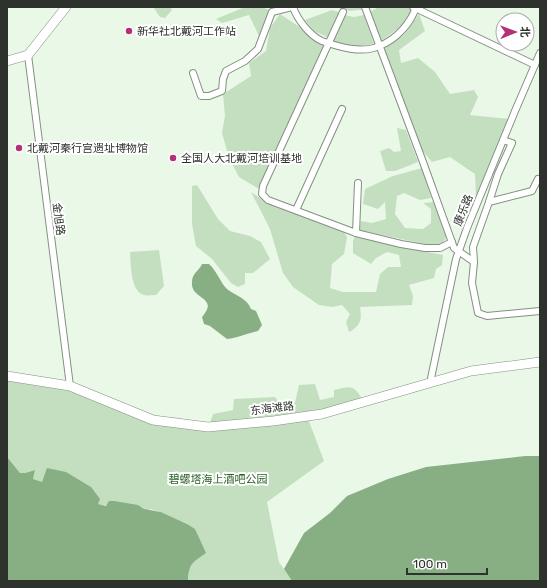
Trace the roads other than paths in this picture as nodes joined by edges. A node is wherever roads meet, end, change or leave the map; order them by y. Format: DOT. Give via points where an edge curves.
graph roads {
  1 [pos="66,7"];
  2 [pos="293,7"];
  3 [pos="365,7"];
  4 [pos="415,7"];
  5 [pos="343,12"];
  6 [pos="328,42"];
  7 [pos="379,46"];
  8 [pos="540,53"];
  9 [pos="28,55"];
  10 [pos="7,61"];
  11 [pos="535,65"];
  12 [pos="193,73"];
  13 [pos="342,109"];
  14 [pos="503,140"];
  15 [pos="538,179"];
  16 [pos="358,183"];
  17 [pos="489,202"];
  18 [pos="296,210"];
  19 [pos="356,233"];
  20 [pos="452,242"];
  21 [pos="458,252"];
  22 [pos="474,262"];
  23 [pos="540,311"];
  24 [pos="540,362"];
  25 [pos="7,376"];
  26 [pos="430,383"];
  27 [pos="70,386"];
  1 -- 9 [label="main road"];
  2 -- 6 [label="street" via="308,31 322,41"];
  2 -- 12 [label="street" via="272,12 258,49 245,61 226,71 222,91 201,96"];
  3 -- 7 [label="street"];
  4 -- 7 [label="street" via="405,28"];
  4 -- 11 [label="street"];
  5 -- 6 [label="street"];
  6 -- 7 [label="street" via="350,49"];
  6 -- 18 [label="street" via="263,186 262,194 268,200"];
  7 -- 20 [label="street"];
  8 -- 11 [label="street, 康乐路"];
  9 -- 10 [label="main road"];
  9 -- 27 [label="street, 金旭路"];
  11 -- 14 [label="street, 康乐路"];
  13 -- 18 [label="street"];
  14 -- 17 [label="street" via="512,143"];
  14 -- 21 [label="street, 康乐路"];
  15 -- 17 [label="street" via="532,192"];
  16 -- 19 [label="street"];
  17 -- 22 [label="street" via="472,247"];
  18 -- 19 [label="street"];
  19 -- 20 [label="street" via="425,248 440,248"];
  20 -- 21 [label="street"];
  21 -- 22 [label="street"];
  21 -- 26 [label="street, 康乐路"];
  22 -- 23 [label="street" via="472,283 478,313 487,316"];
  24 -- 26 [label="main road, 东海滩路" via="471,371"];
  25 -- 27 [label="main road, 东海滩路"];
  26 -- 27 [label="main road, 东海滩路" via="322,414 208,427 153,420"];
}
